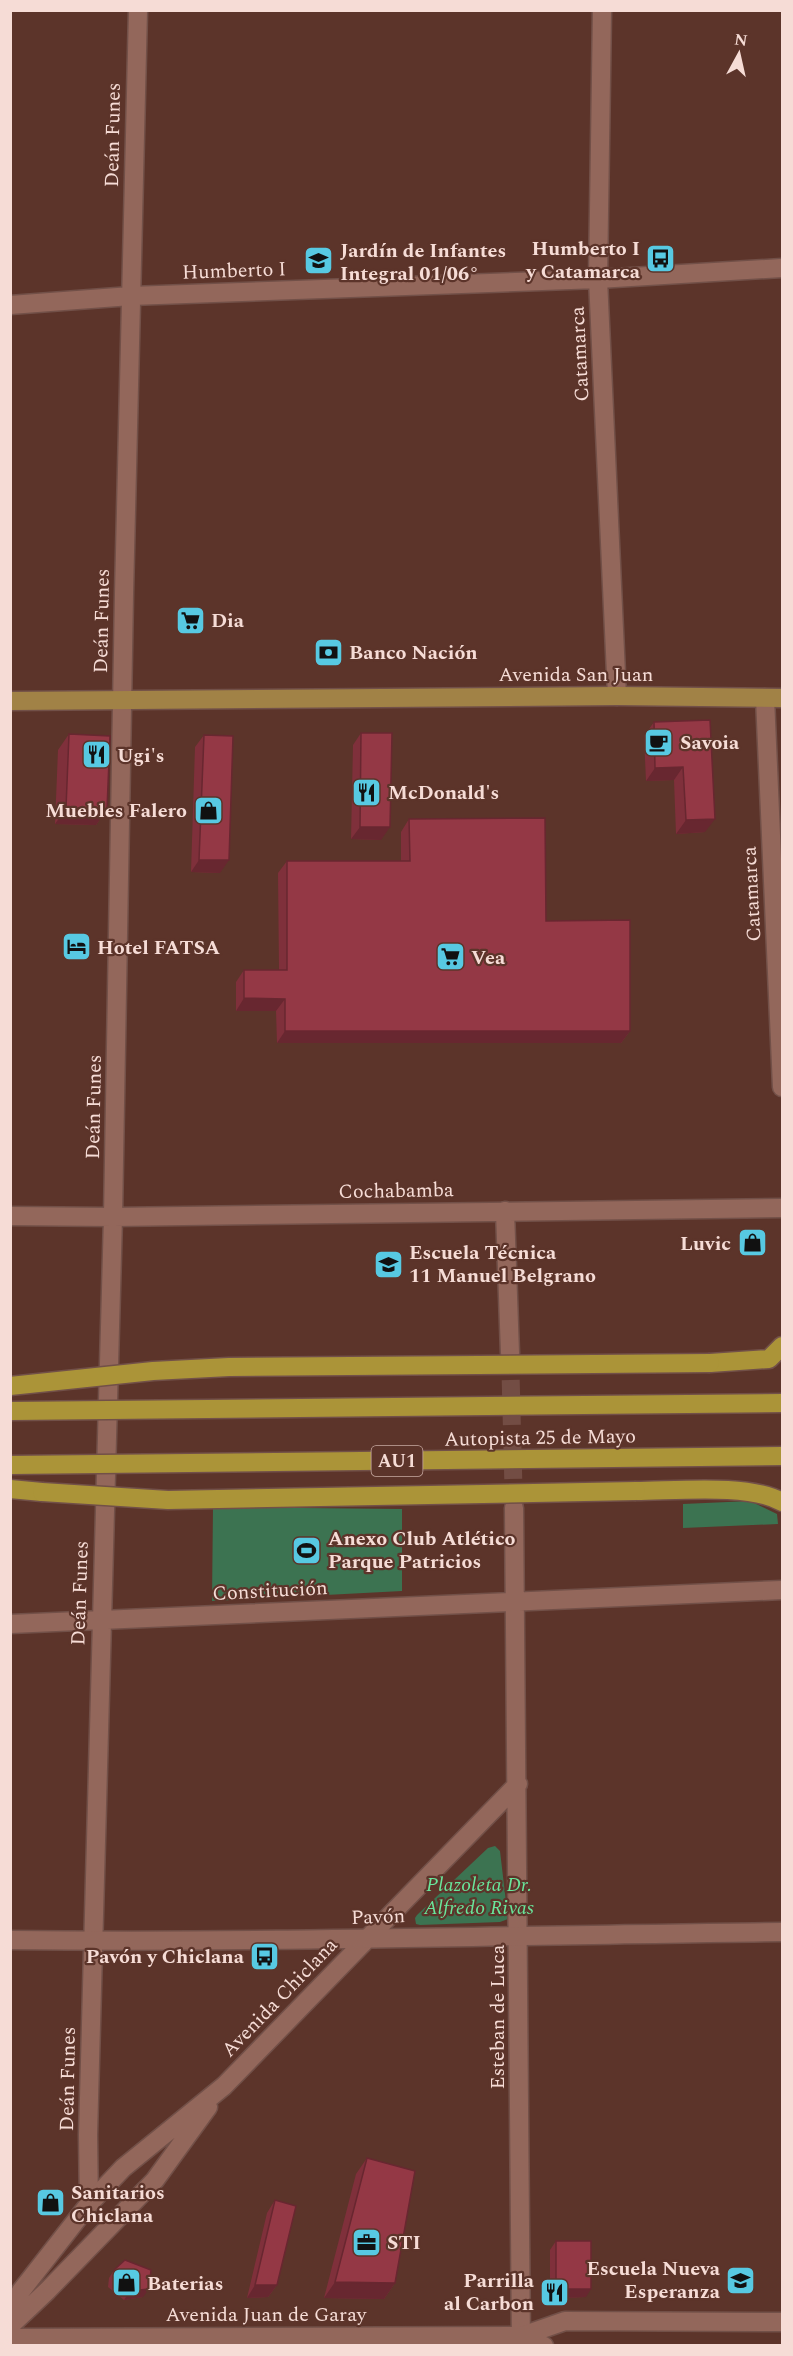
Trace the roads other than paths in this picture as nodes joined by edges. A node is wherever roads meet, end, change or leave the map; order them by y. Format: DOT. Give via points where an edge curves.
graph roads {
  1 [pos="138,10"];
  2 [pos="602,10"];
  3 [pos="783,268"];
  4 [pos="598,279"];
  5 [pos="131,296"];
  6 [pos="10,305"];
  7 [pos="617,696"];
  8 [pos="774,698"];
  9 [pos="122,699"];
  10 [pos="10,701"];
  11 [pos="783,1087"];
  12 [pos="783,1208"];
  13 [pos="505,1211"];
  14 [pos="10,1216"];
  15 [pos="113,1217"];
  16 [pos="783,1346"];
  17 [pos="510,1353"];
  18 [pos="10,1386"];
  19 [pos="783,1403"];
  20 [pos="10,1411"];
  21 [pos="783,1456"];
  22 [pos="10,1465"];
  23 [pos="10,1489"];
  24 [pos="783,1502"];
  25 [pos="514,1508"];
  26 [pos="783,1590"];
  27 [pos="516,1602"];
  28 [pos="101,1621"];
  29 [pos="10,1624"];
  30 [pos="518,1784"];
  31 [pos="783,1932"];
  32 [pos="519,1935"];
  33 [pos="10,1940"];
  34 [pos="366,1940"];
  35 [pos="93,1941"];
  36 [pos="224,2086"];
  37 [pos="89,2204"];
  38 [pos="10,2312"];
  39 [pos="783,2322"];
  40 [pos="10,2326"];
  41 [pos="10,2338"];
  42 [pos="521,2341"];
  43 [pos="544,2346"];
  1 -- 5 [label="street, Deán Funes"];
  2 -- 4 [label="street, Catamarca"];
  3 -- 4 [label="street, Humberto I"];
  4 -- 5 [label="street, Humberto I"];
  4 -- 7 [label="street, Catamarca"];
  5 -- 6 [label="street, Humberto I"];
  5 -- 9 [label="street, Deán Funes"];
  7 -- 8 [label="main road, Avenida San Juan"];
  7 -- 9 [label="main road, Avenida San Juan"];
  8 -- 11 [label="street, Catamarca"];
  9 -- 10 [label="main road, Avenida San Juan"];
  9 -- 15 [label="street, Deán Funes"];
  12 -- 13 [label="street, Cochabamba"];
  13 -- 15 [label="street, Cochabamba"];
  13 -- 17 [label="street"];
  14 -- 15 [label="street, Cochabamba"];
  15 -- 28 [label="street, Deán Funes"];
  16 -- 18 [label="highway, bridge" via="769,1359 710,1364 229,1367"];
  19 -- 20 [label="highway, Autopista 25 de Mayo, bridge"];
  21 -- 22 [label="highway, Autopista 25 de Mayo / AU1, bridge"];
  23 -- 24 [label="highway, bridge" via="168,1500 734,1491"];
  25 -- 27 [label="street, Esteban de Luca"];
  26 -- 27 [label="street, Constitución"];
  27 -- 28 [label="street, Constitución"];
  27 -- 30 [label="street, Esteban de Luca"];
  28 -- 29 [label="street, Constitución"];
  28 -- 35 [label="street, Deán Funes"];
  30 -- 32 [label="street, Esteban de Luca"];
  30 -- 34 [label="street, Avenida Chiclana"];
  31 -- 32 [label="street, Pavón"];
  32 -- 34 [label="street, Pavón"];
  32 -- 42 [label="street, Esteban de Luca"];
  33 -- 35 [label="street, Pavón"];
  34 -- 35 [label="street, Pavón"];
  34 -- 36 [label="street, Avenida Chiclana"];
  35 -- 37 [label="street, Deán Funes"];
  36 -- 37 [label="street, Avenida Chiclana" via="123,2169"];
  36 -- 40 [label="street, Avenida Chiclana" via="155,2180"];
  37 -- 38 [label="street, Avenida Chiclana" via="21,2291"];
  39 -- 42 [label="street, Avenida Juan de Garay" via="565,2321"];
  41 -- 42 [label="street, Avenida Juan de Garay"];
  42 -- 43 [label="street, Avenida Juan de Garay"];
}
